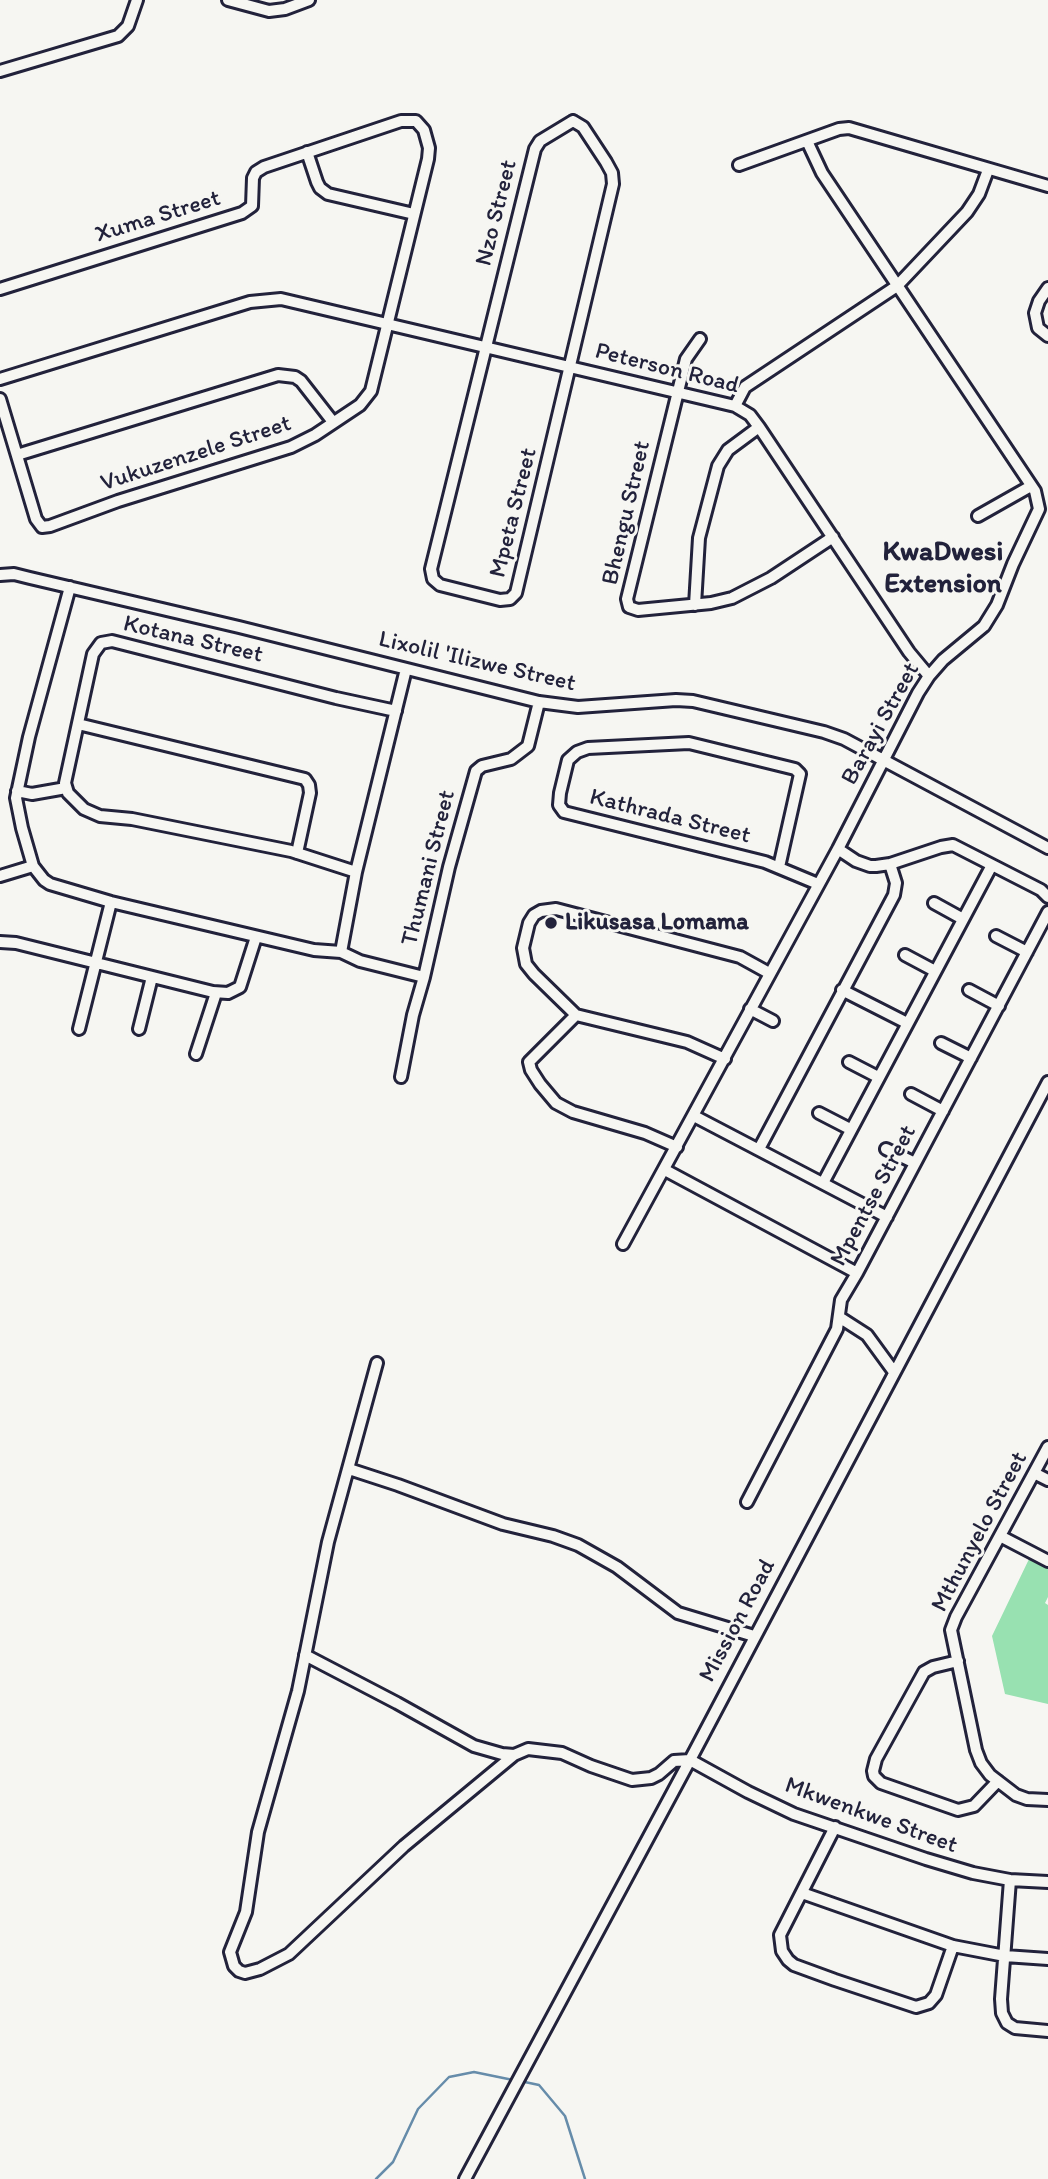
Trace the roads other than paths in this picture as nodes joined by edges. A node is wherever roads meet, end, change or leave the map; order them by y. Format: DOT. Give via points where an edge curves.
graph roads {
  1 [pos="136,0"];
  2 [pos="228,0"];
  3 [pos="309,0"];
  4 [pos="0,71"];
  5 [pos="416,121"];
  6 [pos="807,141"];
  7 [pos="307,152"];
  8 [pos="739,165"];
  9 [pos="988,170"];
  10 [pos="1048,186"];
  11 [pos="414,214"];
  12 [pos="897,286"];
  13 [pos="1048,288"];
  14 [pos="0,289"];
  15 [pos="387,322"];
  16 [pos="1048,336"];
  17 [pos="700,339"];
  18 [pos="486,346"];
  19 [pos="571,366"];
  20 [pos="0,379"];
  21 [pos="677,393"];
  22 [pos="0,399"];
  23 [pos="735,406"];
  24 [pos="333,422"];
  25 [pos="760,427"];
  26 [pos="17,455"];
  27 [pos="1033,489"];
  28 [pos="1048,490"];
  29 [pos="978,516"];
  30 [pos="833,537"];
  31 [pos="0,575"];
  32 [pos="69,587"];
  33 [pos="695,604"];
  34 [pos="406,669"];
  35 [pos="929,676"];
  36 [pos="539,702"];
  37 [pos="396,711"];
  38 [pos="78,724"];
  39 [pos="883,760"];
  40 [pos="66,788"];
  41 [pos="17,791"];
  42 [pos="1048,848"];
  43 [pos="838,849"];
  44 [pos="298,853"];
  45 [pos="890,864"];
  46 [pos="992,865"];
  47 [pos="33,866"];
  48 [pos="779,867"];
  49 [pos="356,873"];
  50 [pos="0,876"];
  51 [pos="818,884"];
  52 [pos="1048,897"];
  53 [pos="111,902"];
  54 [pos="934,903"];
  55 [pos="1048,912"];
  56 [pos="963,919"];
  57 [pos="996,936"];
  58 [pos="256,937"];
  59 [pos="0,942"];
  60 [pos="341,952"];
  61 [pos="1027,952"];
  62 [pos="905,956"];
  63 [pos="97,964"];
  64 [pos="935,971"];
  65 [pos="769,973"];
  66 [pos="152,977"];
  67 [pos="424,977"];
  68 [pos="842,990"];
  69 [pos="969,990"];
  70 [pos="216,993"];
  71 [pos="999,1006"];
  72 [pos="750,1009"];
  73 [pos="576,1015"];
  74 [pos="773,1021"];
  75 [pos="907,1023"];
  76 [pos="79,1029"];
  77 [pos="139,1029"];
  78 [pos="941,1043"];
  79 [pos="196,1054"];
  80 [pos="971,1058"];
  81 [pos="724,1059"];
  82 [pos="849,1062"];
  83 [pos="401,1077"];
  84 [pos="878,1077"];
  85 [pos="1048,1082"];
  86 [pos="911,1094"];
  87 [pos="943,1111"];
  88 [pos="819,1113"];
  89 [pos="694,1116"];
  90 [pos="850,1129"];
  91 [pos="677,1147"];
  92 [pos="758,1149"];
  93 [pos="886,1149"];
  94 [pos="915,1163"];
  95 [pos="665,1170"];
  96 [pos="822,1183"];
  97 [pos="887,1217"];
  98 [pos="624,1244"];
  99 [pos="858,1273"];
  100 [pos="839,1317"];
  101 [pos="377,1363"];
  102 [pos="894,1372"];
  103 [pos="1048,1447"];
  104 [pos="349,1469"];
  105 [pos="1034,1473"];
  106 [pos="1048,1480"];
  107 [pos="747,1502"];
  108 [pos="1000,1536"];
  109 [pos="1048,1561"];
  110 [pos="754,1636"];
  111 [pos="305,1655"];
  112 [pos="958,1661"];
  113 [pos="514,1755"];
  114 [pos="690,1760"];
  115 [pos="998,1781"];
  116 [pos="1048,1800"];
  117 [pos="835,1827"];
  118 [pos="1010,1880"];
  119 [pos="1048,1882"];
  120 [pos="803,1894"];
  121 [pos="953,1946"];
  122 [pos="1005,1956"];
  123 [pos="1048,1959"];
  124 [pos="1048,2031"];
  125 [pos="465,2179"];
  1 -- 4 [label="street" via="128,26 118,36"];
  2 -- 3 [label="street" via="270,11"];
  5 -- 7 [label="street, Xuma Street" via="393,123"];
  5 -- 11 [label="street, Vukuzenzele Street" via="429,148"];
  6 -- 8 [label="street"];
  6 -- 9 [label="street" via="849,128"];
  6 -- 12 [label="street" via="822,173"];
  7 -- 11 [label="street" via="317,182 328,194"];
  7 -- 14 [label="street, Xuma Street" via="256,172 252,206 242,213"];
  9 -- 10 [label="street"];
  9 -- 12 [label="street" via="967,212"];
  11 -- 15 [label="street, Vukuzenzele Street"];
  12 -- 23 [label="street" via="746,387"];
  12 -- 27 [label="street"];
  13 -- 16 [label="street" via="1035,313 1038,328"];
  15 -- 18 [label="street, Peterson Road"];
  15 -- 20 [label="street, Peterson Road" via="268,299"];
  15 -- 24 [label="street, Vukuzenzele Street" via="371,391 360,405"];
  17 -- 21 [label="street, Bhengu Street" via="688,354"];
  18 -- 19 [label="street, Peterson Road"];
  18 -- 19 [label="street, Nzo Street" via="536,145 566,124 577,122 606,162 613,184"];
  18 -- 19 [label="street, Mpeta Street" via="431,575 440,586 500,600 516,593"];
  19 -- 21 [label="street, Peterson Road"];
  21 -- 23 [label="street, Peterson Road"];
  21 -- 33 [label="street, Bhengu Street" via="627,603 638,610"];
  22 -- 26 [label="street, Vukuzenzele Street"];
  23 -- 25 [label="street, Peterson Road"];
  24 -- 26 [label="street" via="301,381 278,374"];
  24 -- 26 [label="street, Vukuzenzele Street" via="291,447 42,527"];
  25 -- 30 [label="street, Peterson Road"];
  25 -- 33 [label="street" via="727,450 718,466 699,538"];
  27 -- 28 [label="street"];
  27 -- 29 [label="street"];
  27 -- 35 [label="street, Barayi Street" via="1038,514 997,604 984,626"];
  30 -- 33 [label="street, Bhengu Street" via="744,594"];
  30 -- 35 [label="street, Peterson Road"];
  31 -- 32 [label="street, Lixolil 'Ilizwe Street"];
  32 -- 34 [label="street, Lixolil 'Ilizwe Street"];
  32 -- 41 [label="street"];
  34 -- 36 [label="street, Lixolil 'Ilizwe Street"];
  34 -- 37 [label="street"];
  35 -- 39 [label="street, Barayi Street"];
  36 -- 39 [label="street, Lixolil 'Ilizwe Street" via="578,707 693,701 824,732"];
  36 -- 67 [label="street, Thumani Street" via="528,746 511,759 475,771"];
  37 -- 38 [label="street, Kotana Street" via="112,641 101,643 94,651"];
  37 -- 49 [label="street"];
  38 -- 40 [label="street, Kotana Street"];
  38 -- 44 [label="street" via="305,779 310,793"];
  39 -- 42 [label="street, Lixolil 'Ilizwe Street"];
  39 -- 43 [label="street, Barayi Street"];
  40 -- 41 [label="street" via="32,794"];
  40 -- 44 [label="street" via="93,814"];
  41 -- 47 [label="street"];
  43 -- 45 [label="street" via="864,865"];
  43 -- 51 [label="street, Barayi Street"];
  44 -- 49 [label="street"];
  45 -- 46 [label="street" via="953,845"];
  45 -- 68 [label="street" via="896,883 894,895"];
  46 -- 52 [label="street"];
  46 -- 56 [label="street"];
  47 -- 50 [label="street"];
  47 -- 53 [label="street" via="50,884"];
  48 -- 48 [label="street, Kathrada Street" via="564,813 559,806 568,760 588,748 689,743 795,769 800,774"];
  48 -- 51 [label="street, Kathrada Street"];
  49 -- 60 [label="street"];
  51 -- 65 [label="street, Barayi Street"];
  53 -- 58 [label="street"];
  53 -- 63 [label="street"];
  54 -- 56 [label="street"];
  55 -- 61 [label="street, Mpentse Street"];
  56 -- 64 [label="street"];
  57 -- 61 [label="street"];
  58 -- 60 [label="street"];
  58 -- 70 [label="street" via="240,987"];
  59 -- 63 [label="street"];
  60 -- 67 [label="street"];
  61 -- 71 [label="street, Mpentse Street"];
  62 -- 64 [label="street"];
  63 -- 66 [label="street"];
  63 -- 76 [label="street"];
  64 -- 75 [label="street"];
  65 -- 72 [label="street, Barayi Street"];
  65 -- 73 [label="street" via="740,957 707,947 556,909 541,911 529,923 524,958"];
  66 -- 70 [label="street"];
  66 -- 77 [label="street"];
  67 -- 83 [label="street, Thumani Street"];
  68 -- 75 [label="street"];
  68 -- 92 [label="street"];
  69 -- 71 [label="street"];
  70 -- 79 [label="street"];
  71 -- 80 [label="street, Mpentse Street"];
  72 -- 74 [label="street"];
  72 -- 81 [label="street, Barayi Street"];
  73 -- 81 [label="street" via="687,1042"];
  73 -- 91 [label="street" via="529,1062 540,1084 556,1103 573,1112"];
  75 -- 84 [label="street"];
  78 -- 80 [label="street"];
  80 -- 87 [label="street, Mpentse Street"];
  81 -- 89 [label="street, Barayi Street"];
  82 -- 84 [label="street"];
  84 -- 90 [label="street"];
  85 -- 102 [label="street, Mission Road"];
  86 -- 87 [label="street"];
  87 -- 94 [label="street, Mpentse Street"];
  88 -- 90 [label="street"];
  89 -- 91 [label="street, Barayi Street"];
  89 -- 92 [label="street"];
  90 -- 96 [label="street"];
  91 -- 95 [label="street, Barayi Street"];
  92 -- 96 [label="street"];
  93 -- 94 [label="street"];
  94 -- 97 [label="street, Mpentse Street"];
  95 -- 98 [label="street, Barayi Street"];
  95 -- 99 [label="street"];
  96 -- 97 [label="street"];
  97 -- 99 [label="street, Mpentse Street"];
  99 -- 100 [label="street, Mpentse Street" via="841,1300"];
  100 -- 102 [label="street" via="867,1335"];
  100 -- 107 [label="street, Mpentse Street" via="838,1329"];
  101 -- 104 [label="street"];
  102 -- 110 [label="street, Mission Road"];
  103 -- 105 [label="street, Mthunyelo Street"];
  104 -- 110 [label="street" via="503,1524 578,1545 617,1567 678,1613"];
  104 -- 111 [label="street" via="322,1567"];
  105 -- 106 [label="street"];
  105 -- 108 [label="street, Mthunyelo Street"];
  108 -- 109 [label="street"];
  108 -- 112 [label="street, Mthunyelo Street" via="953,1624"];
  110 -- 114 [label="street, Mission Road"];
  111 -- 113 [label="street" via="474,1746"];
  111 -- 113 [label="street" via="258,1832 246,1912 230,1952 239,1971 260,1969 289,1954 404,1846"];
  112 -- 115 [label="street, Mthunyelo Street" via="978,1757"];
  112 -- 115 [label="street" via="933,1667 919,1678 873,1771 881,1783 958,1810 974,1806"];
  113 -- 114 [label="street" via="528,1749 562,1753 625,1779 639,1780 659,1774 674,1761"];
  114 -- 117 [label="street, Mkwenkwe Street" via="775,1805"];
  114 -- 125 [label="street, Mission Road"];
  115 -- 116 [label="street, Mthunyelo Street" via="1022,1798"];
  117 -- 118 [label="street, Mkwenkwe Street" via="960,1870"];
  117 -- 120 [label="street"];
  118 -- 119 [label="street, Mkwenkwe Street"];
  118 -- 122 [label="street"];
  120 -- 121 [label="street"];
  120 -- 121 [label="street" via="780,1935 788,1960 909,2006 923,2006 936,1995"];
  121 -- 122 [label="street"];
  122 -- 123 [label="street"];
  122 -- 124 [label="street" via="1004,2018 1015,2028"];
}
